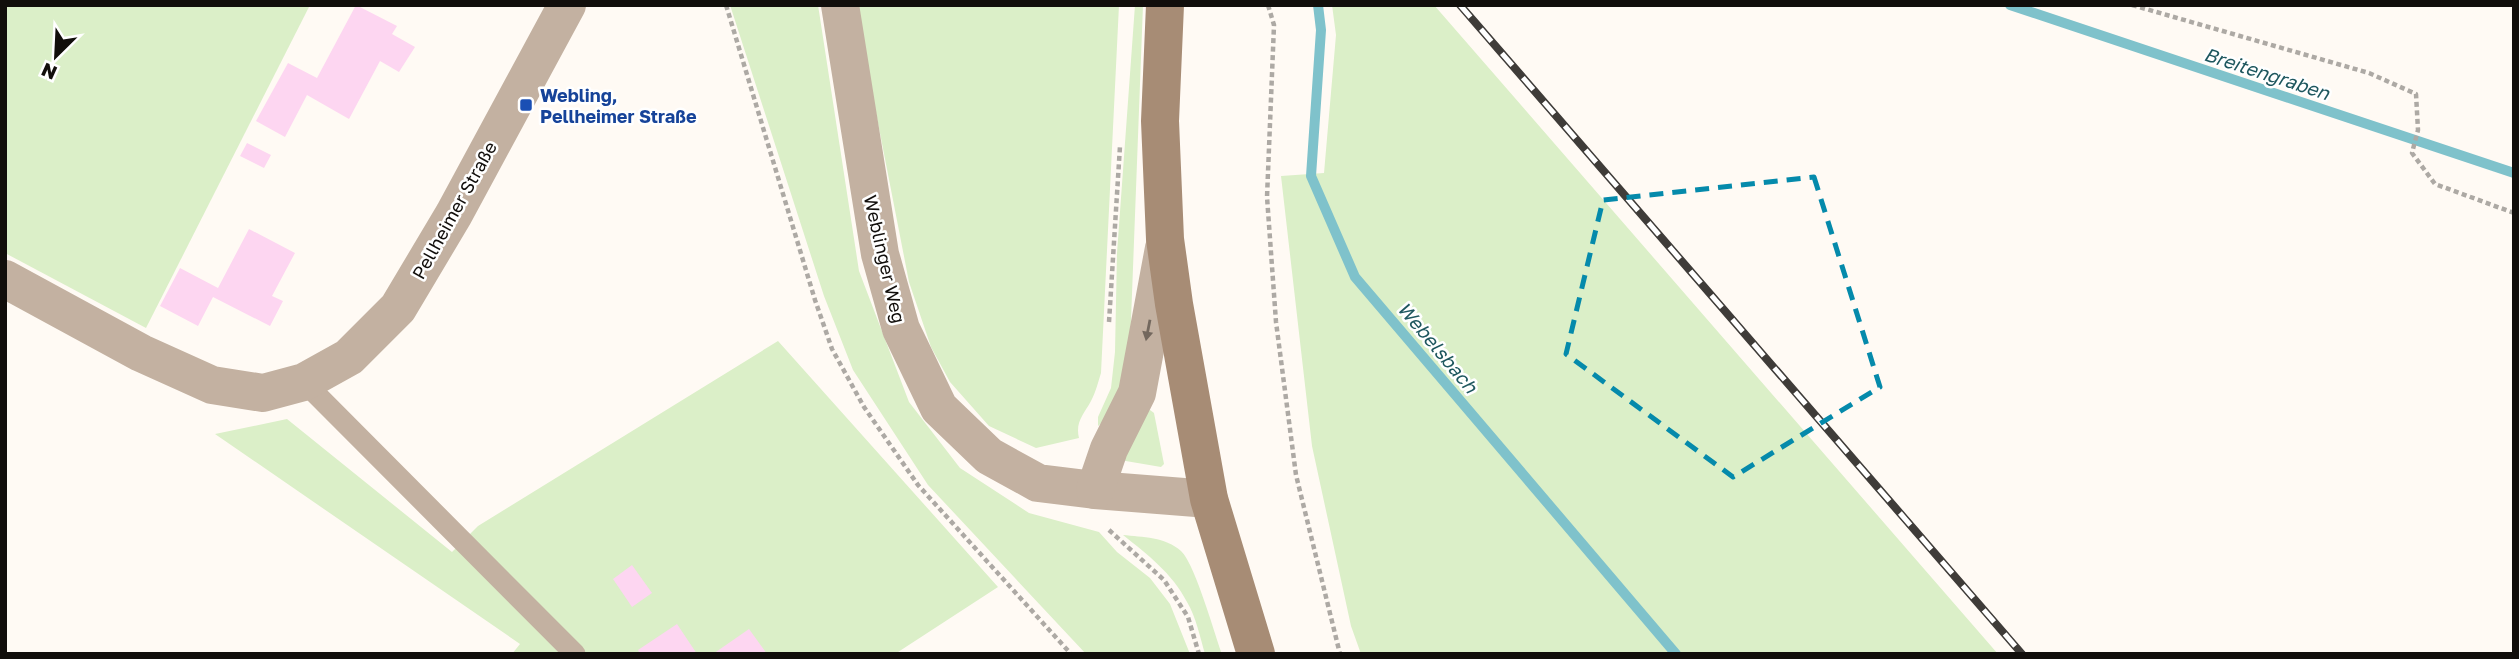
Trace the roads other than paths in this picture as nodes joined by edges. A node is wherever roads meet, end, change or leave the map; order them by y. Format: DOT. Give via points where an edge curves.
graph roads {
  1 [pos="567,5"];
  2 [pos="840,5"];
  3 [pos="1166,5"];
  4 [pos="1166,239"];
  5 [pos="5,279"];
  6 [pos="304,382"];
  7 [pos="1095,490"];
  8 [pos="1209,499"];
  9 [pos="575,654"];
  10 [pos="1256,654"];
  1 -- 6 [label="street, Pellheimer Straße" via="398,308 349,357"];
  2 -- 7 [label="street, Weblinger Weg" via="880,254 901,329 928,389 939,408 989,456 1038,483"];
  3 -- 4 [label="main road" via="1160,121"];
  4 -- 7 [label="street, one-way" via="1137,393"];
  4 -- 8 [label="main road"];
  5 -- 6 [label="street, Pellheimer Straße" via="141,353 212,385 263,393"];
  6 -- 9 [label="lane"];
  7 -- 8 [label="street, Weblinger Weg"];
  8 -- 10 [label="main road"];
}
